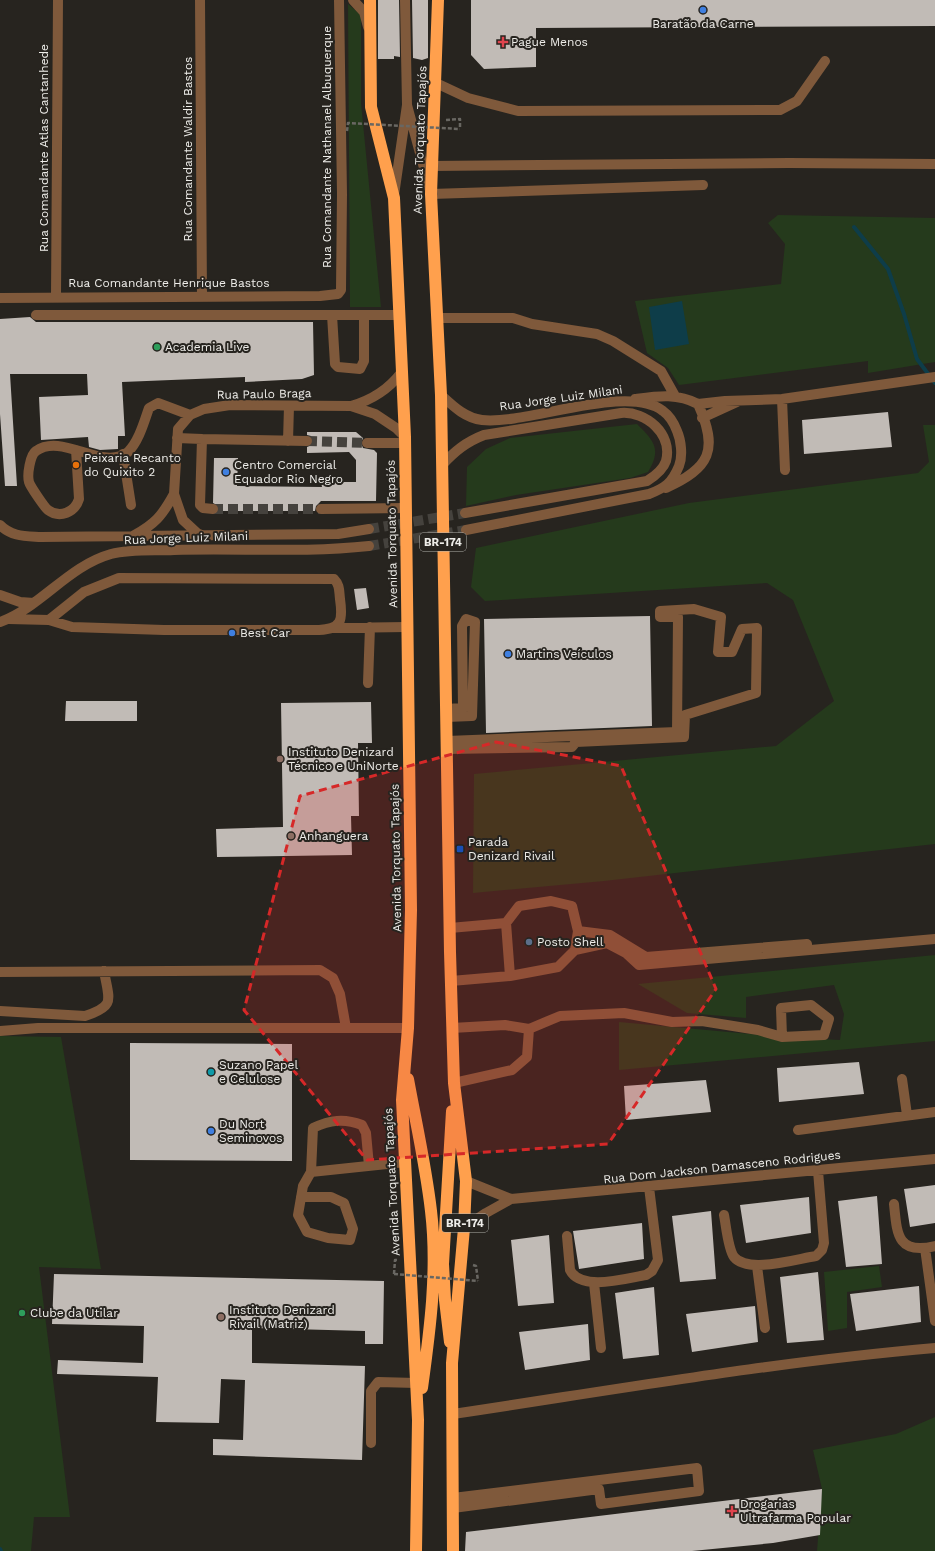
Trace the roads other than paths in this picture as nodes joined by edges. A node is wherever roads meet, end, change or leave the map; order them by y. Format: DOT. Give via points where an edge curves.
graph roads {
  1 [pos="58,0"];
  2 [pos="200,0"];
  3 [pos="339,0"];
  4 [pos="353,0"];
  5 [pos="370,0"];
  6 [pos="405,0"];
  7 [pos="438,0"];
  8 [pos="370,31"];
  9 [pos="825,61"];
  10 [pos="436,83"];
  11 [pos="407,105"];
  12 [pos="935,164"];
  13 [pos="431,166"];
  14 [pos="703,185"];
  15 [pos="430,194"];
  16 [pos="394,198"];
  17 [pos="338,294"];
  18 [pos="56,297"];
  19 [pos="202,297"];
  20 [pos="0,298"];
  21 [pos="36,314"];
  22 [pos="332,315"];
  23 [pos="364,315"];
  24 [pos="399,315"];
  25 [pos="437,318"];
  26 [pos="401,373"];
  27 [pos="931,378"];
  28 [pos="441,395"];
  29 [pos="675,396"];
  30 [pos="782,399"];
  31 [pos="743,400"];
  32 [pos="621,401"];
  33 [pos="698,404"];
  34 [pos="289,406"];
  35 [pos="351,406"];
  36 [pos="190,415"];
  37 [pos="702,418"];
  38 [pos="177,438"];
  39 [pos="202,439"];
  40 [pos="405,440"];
  41 [pos="288,441"];
  42 [pos="307,441"];
  43 [pos="367,442"];
  44 [pos="76,450"];
  45 [pos="123,454"];
  46 [pos="442,465"];
  47 [pos="785,470"];
  48 [pos="664,489"];
  49 [pos="174,494"];
  50 [pos="131,505"];
  51 [pos="406,508"];
  52 [pos="213,509"];
  53 [pos="321,509"];
  54 [pos="465,513"];
  55 [pos="0,525"];
  56 [pos="369,530"];
  57 [pos="466,530"];
  58 [pos="4,535"];
  59 [pos="206,536"];
  60 [pos="132,537"];
  61 [pos="369,546"];
  62 [pos="0,595"];
  63 [pos="34,603"];
  64 [pos="5,620"];
  65 [pos="49,620"];
  66 [pos="370,627"];
  67 [pos="407,627"];
  68 [pos="335,628"];
  69 [pos="368,683"];
  70 [pos="446,712"];
  71 [pos="447,745"];
  72 [pos="506,924"];
  73 [pos="450,928"];
  74 [pos="578,931"];
  75 [pos="935,933"];
  76 [pos="935,939"];
  77 [pos="575,950"];
  78 [pos="0,972"];
  79 [pos="104,972"];
  80 [pos="510,976"];
  81 [pos="451,981"];
  82 [pos="0,1011"];
  83 [pos="346,1028"];
  84 [pos="408,1028"];
  85 [pos="452,1028"];
  86 [pos="529,1029"];
  87 [pos="0,1031"];
  88 [pos="782,1037"];
  89 [pos="406,1066"];
  90 [pos="902,1079"];
  91 [pos="454,1084"];
  92 [pos="935,1112"];
  93 [pos="907,1115"];
  94 [pos="798,1130"];
  95 [pos="935,1159"];
  96 [pos="406,1162"];
  97 [pos="369,1166"];
  98 [pos="818,1171"];
  99 [pos="311,1172"];
  100 [pos="466,1181"];
  101 [pos="649,1187"];
  102 [pos="301,1197"];
  103 [pos="511,1199"];
  104 [pos="894,1204"];
  105 [pos="724,1215"];
  106 [pos="464,1228"];
  107 [pos="567,1236"];
  108 [pos="935,1246"];
  109 [pos="925,1248"];
  110 [pos="758,1266"];
  111 [pos="594,1283"];
  112 [pos="935,1321"];
  113 [pos="765,1328"];
  114 [pos="601,1348"];
  115 [pos="935,1348"];
  116 [pos="452,1363"];
  117 [pos="416,1383"];
  118 [pos="453,1414"];
  119 [pos="418,1420"];
  120 [pos="371,1443"];
  121 [pos="453,1503"];
  122 [pos="416,1551"];
  123 [pos="453,1551"];
  1 -- 18 [label="street, Rua Comandante Atlas Cantanhede"];
  2 -- 19 [label="street, Rua Comandante Waldir Bastos"];
  3 -- 17 [label="street, Rua Comandante Nathanael Albuquerque" via="342,194 341,290"];
  4 -- 8 [label="street" via="364,12"];
  5 -- 8 [label="highway, Avenida Torquato Tapajós / BR-174"];
  6 -- 11 [label="street"];
  7 -- 10 [label="highway, Avenida Torquato Tapajós / BR-174"];
  8 -- 16 [label="highway, Avenida Torquato Tapajós / BR-174" via="371,107"];
  9 -- 10 [label="street" via="797,101 780,110 518,111 468,98"];
  10 -- 13 [label="highway, Avenida Torquato Tapajós / BR-174"];
  11 -- 15 [label="street"];
  11 -- 16 [label="street"];
  12 -- 13 [label="street"];
  13 -- 15 [label="highway, Avenida Torquato Tapajós / BR-174"];
  14 -- 15 [label="street"];
  15 -- 25 [label="highway, Avenida Torquato Tapajós / BR-174"];
  16 -- 24 [label="highway, Avenida Torquato Tapajós / BR-174"];
  17 -- 19 [label="street, Rua Comandante Henrique Bastos"];
  18 -- 19 [label="street, Rua Comandante Henrique Bastos"];
  18 -- 20 [label="street, Rua Comandante Henrique Bastos"];
  21 -- 22 [label="street"];
  22 -- 23 [label="street"];
  22 -- 23 [label="street" via="335,364 338,368 360,369 364,361"];
  23 -- 24 [label="street"];
  24 -- 26 [label="highway, Avenida Torquato Tapajós / BR-174"];
  25 -- 28 [label="highway, Avenida Torquato Tapajós / BR-174"];
  25 -- 29 [label="street" via="513,318 532,324 597,334 661,370"];
  26 -- 35 [label="street, Rua Paulo Braga" via="378,395"];
  26 -- 40 [label="highway, Avenida Torquato Tapajós / BR-174"];
  27 -- 30 [label="street"];
  28 -- 32 [label="street, Rua Jorge Luiz Milani" via="468,416 481,420"];
  28 -- 46 [label="highway, Avenida Torquato Tapajós / BR-174"];
  29 -- 32 [label="street" via="663,395"];
  29 -- 33 [label="street"];
  30 -- 31 [label="street"];
  30 -- 47 [label="street"];
  31 -- 33 [label="street"];
  31 -- 37 [label="street"];
  32 -- 48 [label="street, Rua Jorge Luiz Milani" via="651,405 663,410 674,424 680,444 679,465"];
  33 -- 37 [label="street"];
  34 -- 35 [label="street, Rua Paulo Braga"];
  34 -- 36 [label="street, Rua Paulo Braga" via="223,406 204,409"];
  34 -- 41 [label="street"];
  35 -- 40 [label="street, Rua Paulo Braga" via="375,414 396,428"];
  36 -- 38 [label="street" via="178,429"];
  36 -- 45 [label="street" via="165,404 158,403 149,408 139,434 128,451"];
  37 -- 48 [label="street" via="708,436 706,460 693,473"];
  38 -- 39 [label="street"];
  38 -- 49 [label="street"];
  39 -- 41 [label="street"];
  39 -- 52 [label="street" via="200,505"];
  40 -- 43 [label="street"];
  40 -- 51 [label="highway, Avenida Torquato Tapajós / BR-174"];
  41 -- 42 [label="street"];
  44 -- 44 [label="street" via="51,445 37,450 31,457 29,482 49,511 60,514 70,512 77,506 79,499"];
  44 -- 45 [label="street" via="106,457 118,457"];
  45 -- 50 [label="street"];
  46 -- 54 [label="street, Rua Jorge Luiz Milani" via="455,450 484,434 621,413 642,416 663,434 667,450 666,462 648,482"];
  46 -- 70 [label="highway, Avenida Torquato Tapajós / BR-174"];
  48 -- 57 [label="street"];
  49 -- 59 [label="street" via="183,520 197,533"];
  49 -- 60 [label="street" via="160,518"];
  51 -- 53 [label="street"];
  51 -- 67 [label="highway, Avenida Torquato Tapajós / BR-174"];
  55 -- 58 [label="street"];
  56 -- 59 [label="street, Rua Jorge Luiz Milani" via="338,534"];
  58 -- 60 [label="street, Rua Jorge Luiz Milani" via="41,538"];
  59 -- 60 [label="street, Rua Jorge Luiz Milani"];
  61 -- 63 [label="street, Rua Jorge Luiz Milani" via="341,549 192,549 120,552 104,557 72,574"];
  62 -- 63 [label="street" via="20,602"];
  63 -- 64 [label="street, Rua Jorge Luiz Milani"];
  64 -- 65 [label="street"];
  65 -- 68 [label="street" via="72,627 164,630"];
  65 -- 68 [label="street" via="84,592 119,578 334,578 340,589 342,613"];
  66 -- 67 [label="street"];
  66 -- 68 [label="street"];
  66 -- 69 [label="street"];
  67 -- 84 [label="highway, Avenida Torquato Tapajós / BR-174" via="411,910"];
  70 -- 70 [label="street" via="472,716 475,622 466,619 462,626 463,708"];
  70 -- 71 [label="highway, Avenida Torquato Tapajós / BR-174"];
  71 -- 71 [label="street" via="572,747 576,742 684,738 685,715 756,693 757,628 742,629 732,652 718,652 721,617 694,609 660,611 660,617 678,617 677,732"];
  71 -- 73 [label="highway, Avenida Torquato Tapajós / BR-174"];
  72 -- 73 [label="street"];
  72 -- 74 [label="street" via="519,906 551,901 572,906"];
  72 -- 80 [label="street"];
  73 -- 81 [label="highway, Avenida Torquato Tapajós / BR-174"];
  74 -- 75 [label="street" via="610,935 646,957"];
  74 -- 77 [label="street"];
  76 -- 77 [label="street" via="639,965 626,953 607,943"];
  77 -- 80 [label="street" via="558,966"];
  78 -- 79 [label="street"];
  79 -- 82 [label="street" via="108,1004 95,1013 85,1016"];
  79 -- 83 [label="street" via="320,970 333,978 340,994"];
  80 -- 81 [label="street"];
  81 -- 85 [label="highway, Avenida Torquato Tapajós / BR-174"];
  83 -- 84 [label="street"];
  83 -- 87 [label="street" via="38,1028"];
  84 -- 89 [label="highway, Avenida Torquato Tapajós / BR-174"];
  85 -- 86 [label="street" via="505,1025"];
  85 -- 91 [label="highway, Avenida Torquato Tapajós / BR-174"];
  86 -- 88 [label="street" via="560,1016 624,1013 672,1022 702,1021 758,1030"];
  86 -- 91 [label="street" via="527,1057 512,1070"];
  88 -- 88 [label="street" via="824,1035 829,1019 810,1005 781,1008"];
  89 -- 96 [label="highway, Avenida Torquato Tapajós / BR-174" via="402,1100"];
  89 -- 119 [label="highway" via="431,1212 433,1243 431,1320"];
  90 -- 93 [label="street"];
  91 -- 100 [label="highway, Avenida Torquato Tapajós / BR-174"];
  91 -- 116 [label="highway" via="443,1264"];
  92 -- 93 [label="street"];
  93 -- 94 [label="street"];
  95 -- 98 [label="street, Rua Dom Jackson Damasceno Rodrigues"];
  96 -- 97 [label="street"];
  96 -- 117 [label="highway, Avenida Torquato Tapajós / BR-174"];
  97 -- 99 [label="street"];
  97 -- 99 [label="street" via="366,1133 362,1125 352,1121 327,1121 313,1128"];
  98 -- 101 [label="street, Rua Dom Jackson Damasceno Rodrigues"];
  98 -- 110 [label="street" via="824,1223 822,1250 816,1256"];
  99 -- 102 [label="street" via="303,1186"];
  100 -- 103 [label="street, Rua Dom Jackson Damasceno Rodrigues"];
  100 -- 106 [label="highway, Avenida Torquato Tapajós / BR-174"];
  101 -- 103 [label="street, Rua Dom Jackson Damasceno Rodrigues"];
  101 -- 111 [label="street" via="658,1260 656,1265 646,1275"];
  102 -- 102 [label="street" via="298,1215 308,1232 328,1238 350,1240 353,1229 344,1203 331,1198"];
  103 -- 106 [label="street, Rua Dom Jackson Damasceno Rodrigues"];
  104 -- 109 [label="street" via="897,1232 901,1241 909,1246"];
  105 -- 110 [label="street" via="731,1251 735,1258"];
  106 -- 116 [label="highway, Avenida Torquato Tapajós / BR-174"];
  107 -- 111 [label="street" via="570,1270 580,1280"];
  108 -- 109 [label="street"];
  109 -- 112 [label="street"];
  110 -- 113 [label="street"];
  111 -- 114 [label="street"];
  115 -- 118 [label="street" via="756,1367"];
  116 -- 118 [label="highway, Avenida Torquato Tapajós / BR-174"];
  117 -- 119 [label="highway, Avenida Torquato Tapajós / BR-174"];
  117 -- 120 [label="street" via="378,1382 373,1386"];
  118 -- 121 [label="highway, Avenida Torquato Tapajós / BR-174"];
  119 -- 122 [label="highway, Avenida Torquato Tapajós / BR-174"];
  121 -- 121 [label="street" via="697,1468 699,1491 601,1504 599,1488"];
  121 -- 123 [label="highway, Avenida Torquato Tapajós / BR-174"];
}
